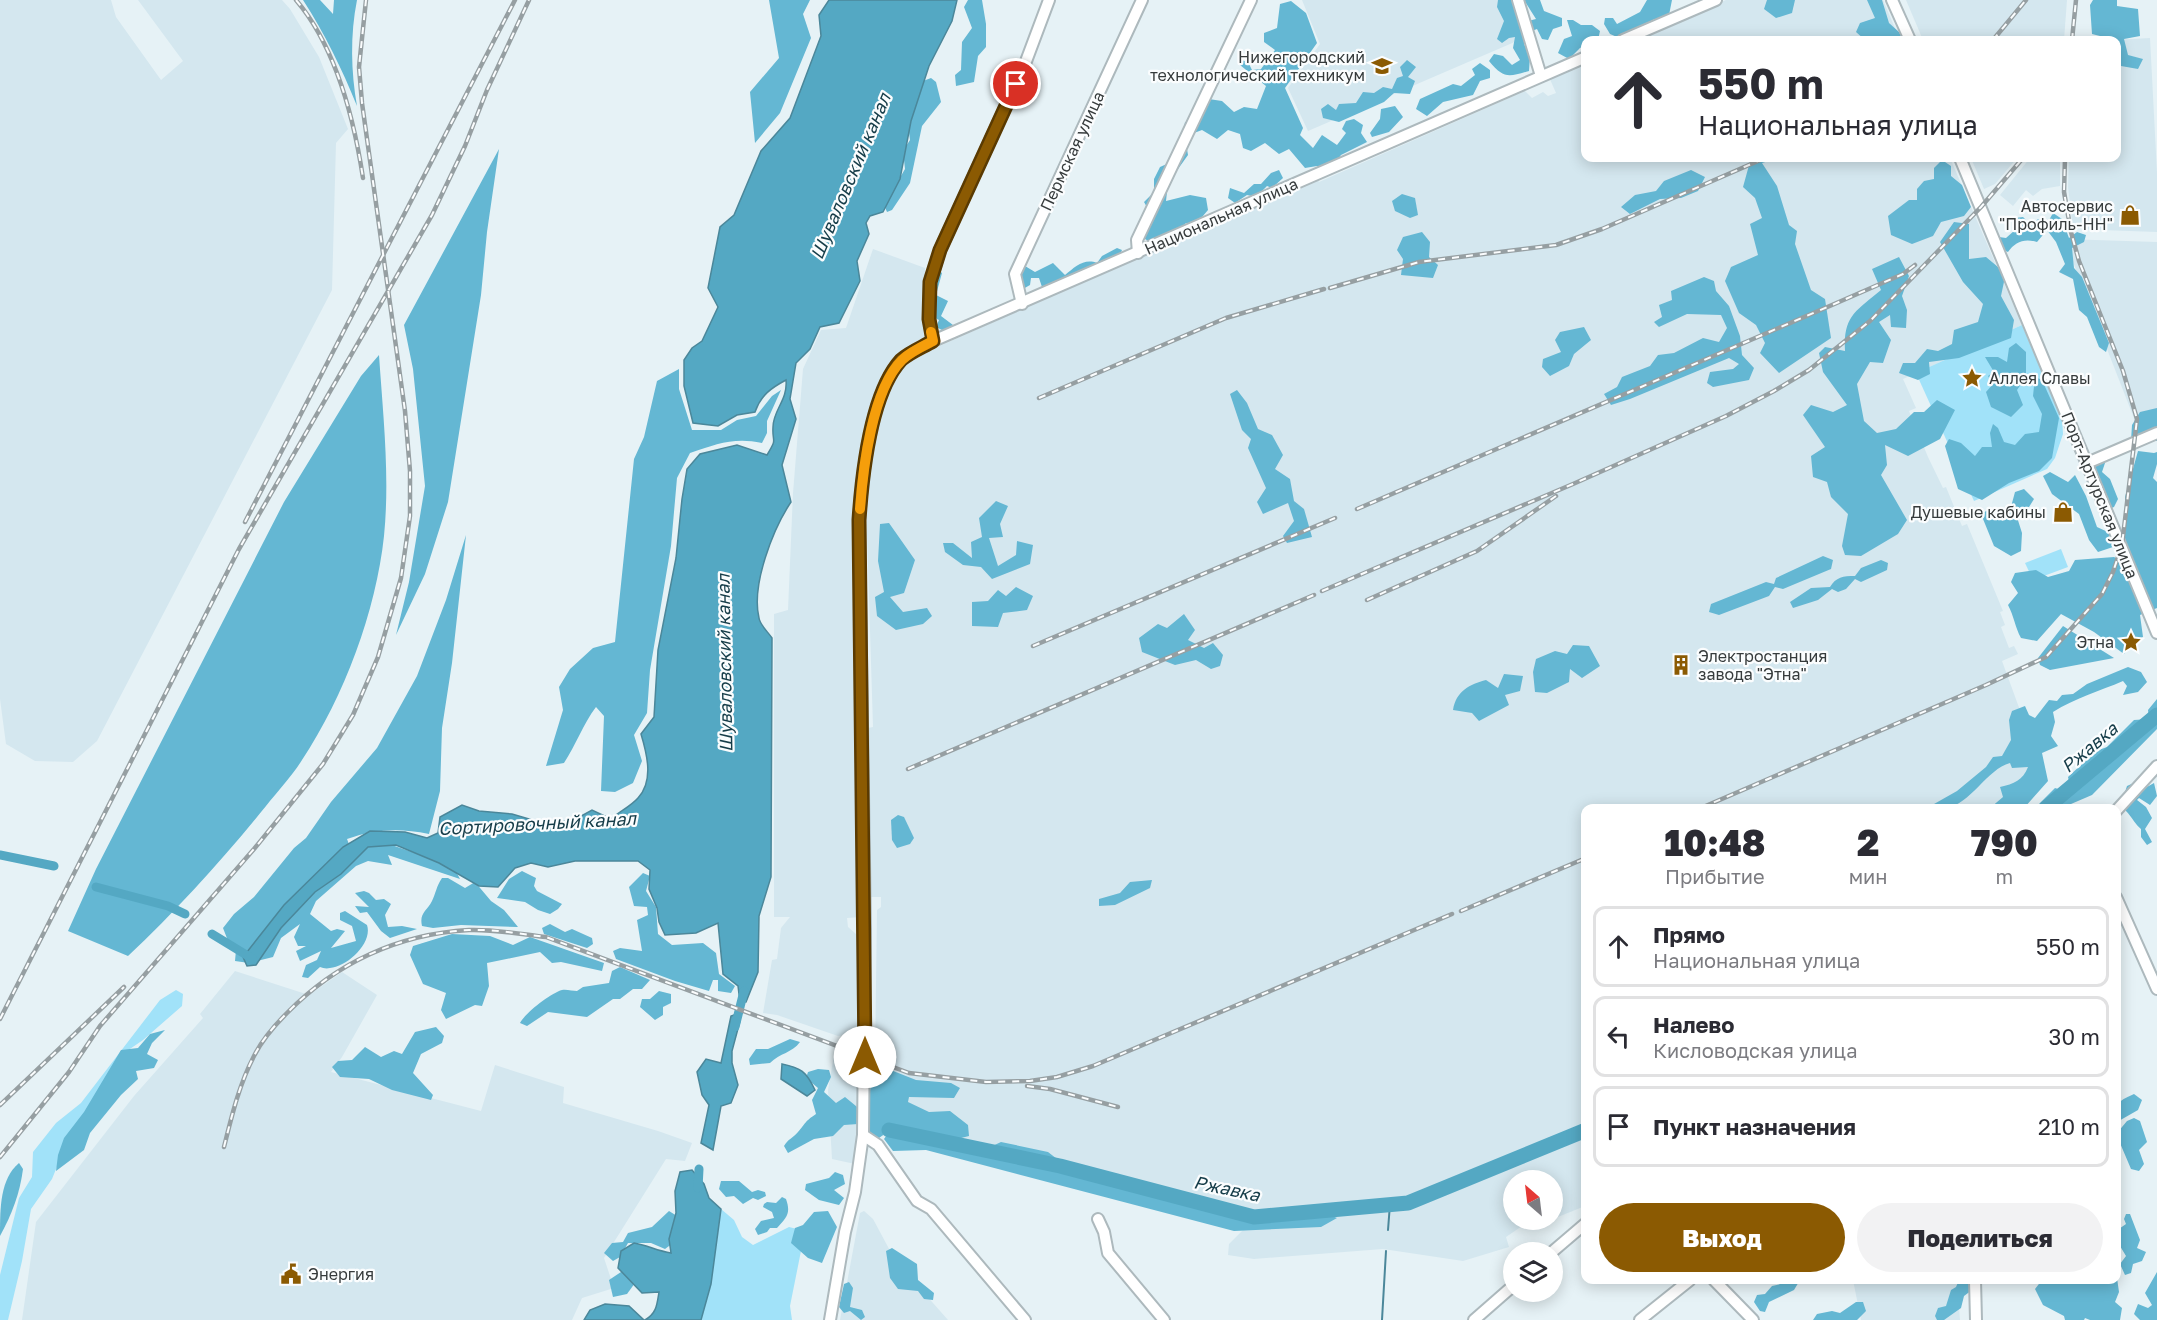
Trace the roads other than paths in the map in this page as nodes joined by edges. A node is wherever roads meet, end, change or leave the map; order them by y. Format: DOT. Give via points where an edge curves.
graph roads {
  1 [pos="1049,0"];
  2 [pos="1142,0"];
  3 [pos="1251,0"];
  4 [pos="1518,0"];
  5 [pos="1716,0"];
  6 [pos="1892,0"];
  7 [pos="1632,36"];
  8 [pos="1908,36"];
  9 [pos="1581,59"];
  10 [pos="1540,76"];
  11 [pos="1962,162"];
  12 [pos="1138,252"];
  13 [pos="1022,304"];
  14 [pos="933,341"];
  15 [pos="2157,433"];
  16 [pos="2087,463"];
  17 [pos="2157,633"];
  18 [pos="2157,766"];
  19 [pos="2121,806"];
  20 [pos="2121,908"];
  21 [pos="2157,989"];
  22 [pos="863,1136"];
  23 [pos="1098,1218"];
  24 [pos="1581,1227"];
  25 [pos="1563,1243"];
  26 [pos="1685,1284"];
  27 [pos="1718,1284"];
  28 [pos="1975,1284"];
  29 [pos="1503,1295"];
  30 [pos="830,1320"];
  31 [pos="1025,1320"];
  32 [pos="1164,1320"];
  33 [pos="1474,1320"];
  34 [pos="1640,1320"];
  35 [pos="1753,1320"];
  36 [pos="1976,1320"];
  1 -- 14 [label="street" via="1025,64 940,250 930,282"];
  2 -- 13 [label="street, Пермская улица" via="1015,274"];
  3 -- 12 [label="street" via="1137,240"];
  4 -- 10 [label="street"];
  5 -- 7 [label="street"];
  6 -- 8 [label="street"];
  9 -- 10 [label="street, Национальная улица"];
  10 -- 12 [label="street, Национальная улица"];
  11 -- 16 [label="street, Порт-Артурская улица"];
  12 -- 13 [label="street, Национальная улица"];
  13 -- 14 [label="street, Национальная улица"];
  14 -- 22 [label="street, Национальная улица" via="903,359 886,383 863,474 859,520 865,929"];
  15 -- 16 [label="street"];
  16 -- 17 [label="street, Порт-Артурская улица"];
  18 -- 19 [label="street"];
  20 -- 21 [label="street"];
  22 -- 30 [label="street"];
  22 -- 31 [label="street" via="878,1145 917,1201 932,1209"];
  23 -- 32 [label="street" via="1108,1253"];
  24 -- 25 [label="street"];
  26 -- 34 [label="street"];
  27 -- 35 [label="street"];
  28 -- 36 [label="street"];
  29 -- 33 [label="street"];
}
